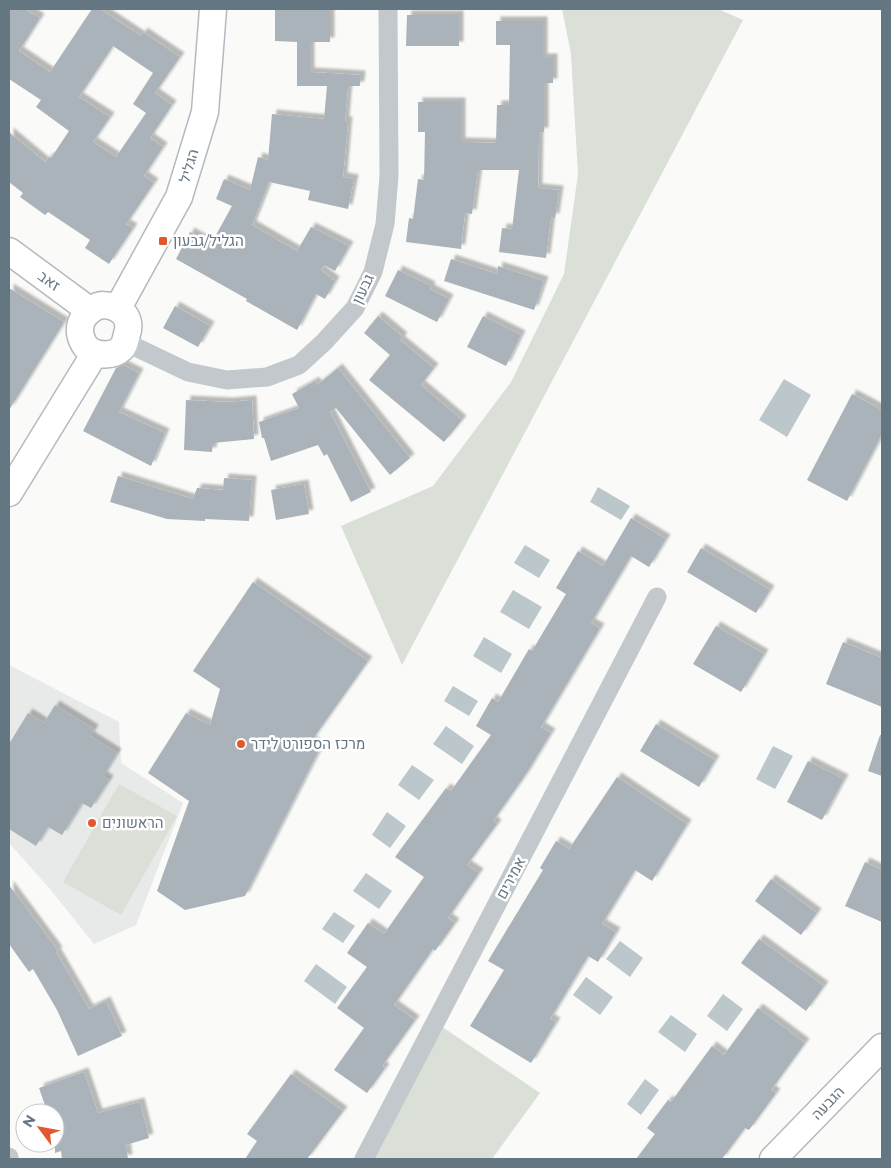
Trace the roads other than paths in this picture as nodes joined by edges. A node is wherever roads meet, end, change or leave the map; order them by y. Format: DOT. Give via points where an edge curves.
graph roads {
  1 [pos="212,9"];
  2 [pos="388,9"];
  3 [pos="9,251"];
  4 [pos="118,308"];
  5 [pos="89,310"];
  6 [pos="125,342"];
  7 [pos="90,348"];
  8 [pos="9,466"];
  9 [pos="9,493"];
  10 [pos="657,597"];
  11 [pos="882,1047"];
  12 [pos="364,1159"];
  13 [pos="773,1159"];
  1 -- 4 [label="street, הגליל" via="204,112 180,197"];
  2 -- 6 [label="street, גבעון" via="389,176 385,224 373,272 356,308 299,364 267,377 226,380 188,372"];
  3 -- 5 [label="street, זאב"];
  4 -- 5 [label="street" via="102,305"];
  4 -- 6 [label="street" via="130,327"];
  5 -- 7 [label="street" via="83,316 80,333"];
  6 -- 7 [label="street" via="116,352 108,354"];
  7 -- 8 [label="street"];
  7 -- 9 [label="street"];
  10 -- 12 [label="street, אמירים"];
  11 -- 13 [label="street, הגבעה"];
}
